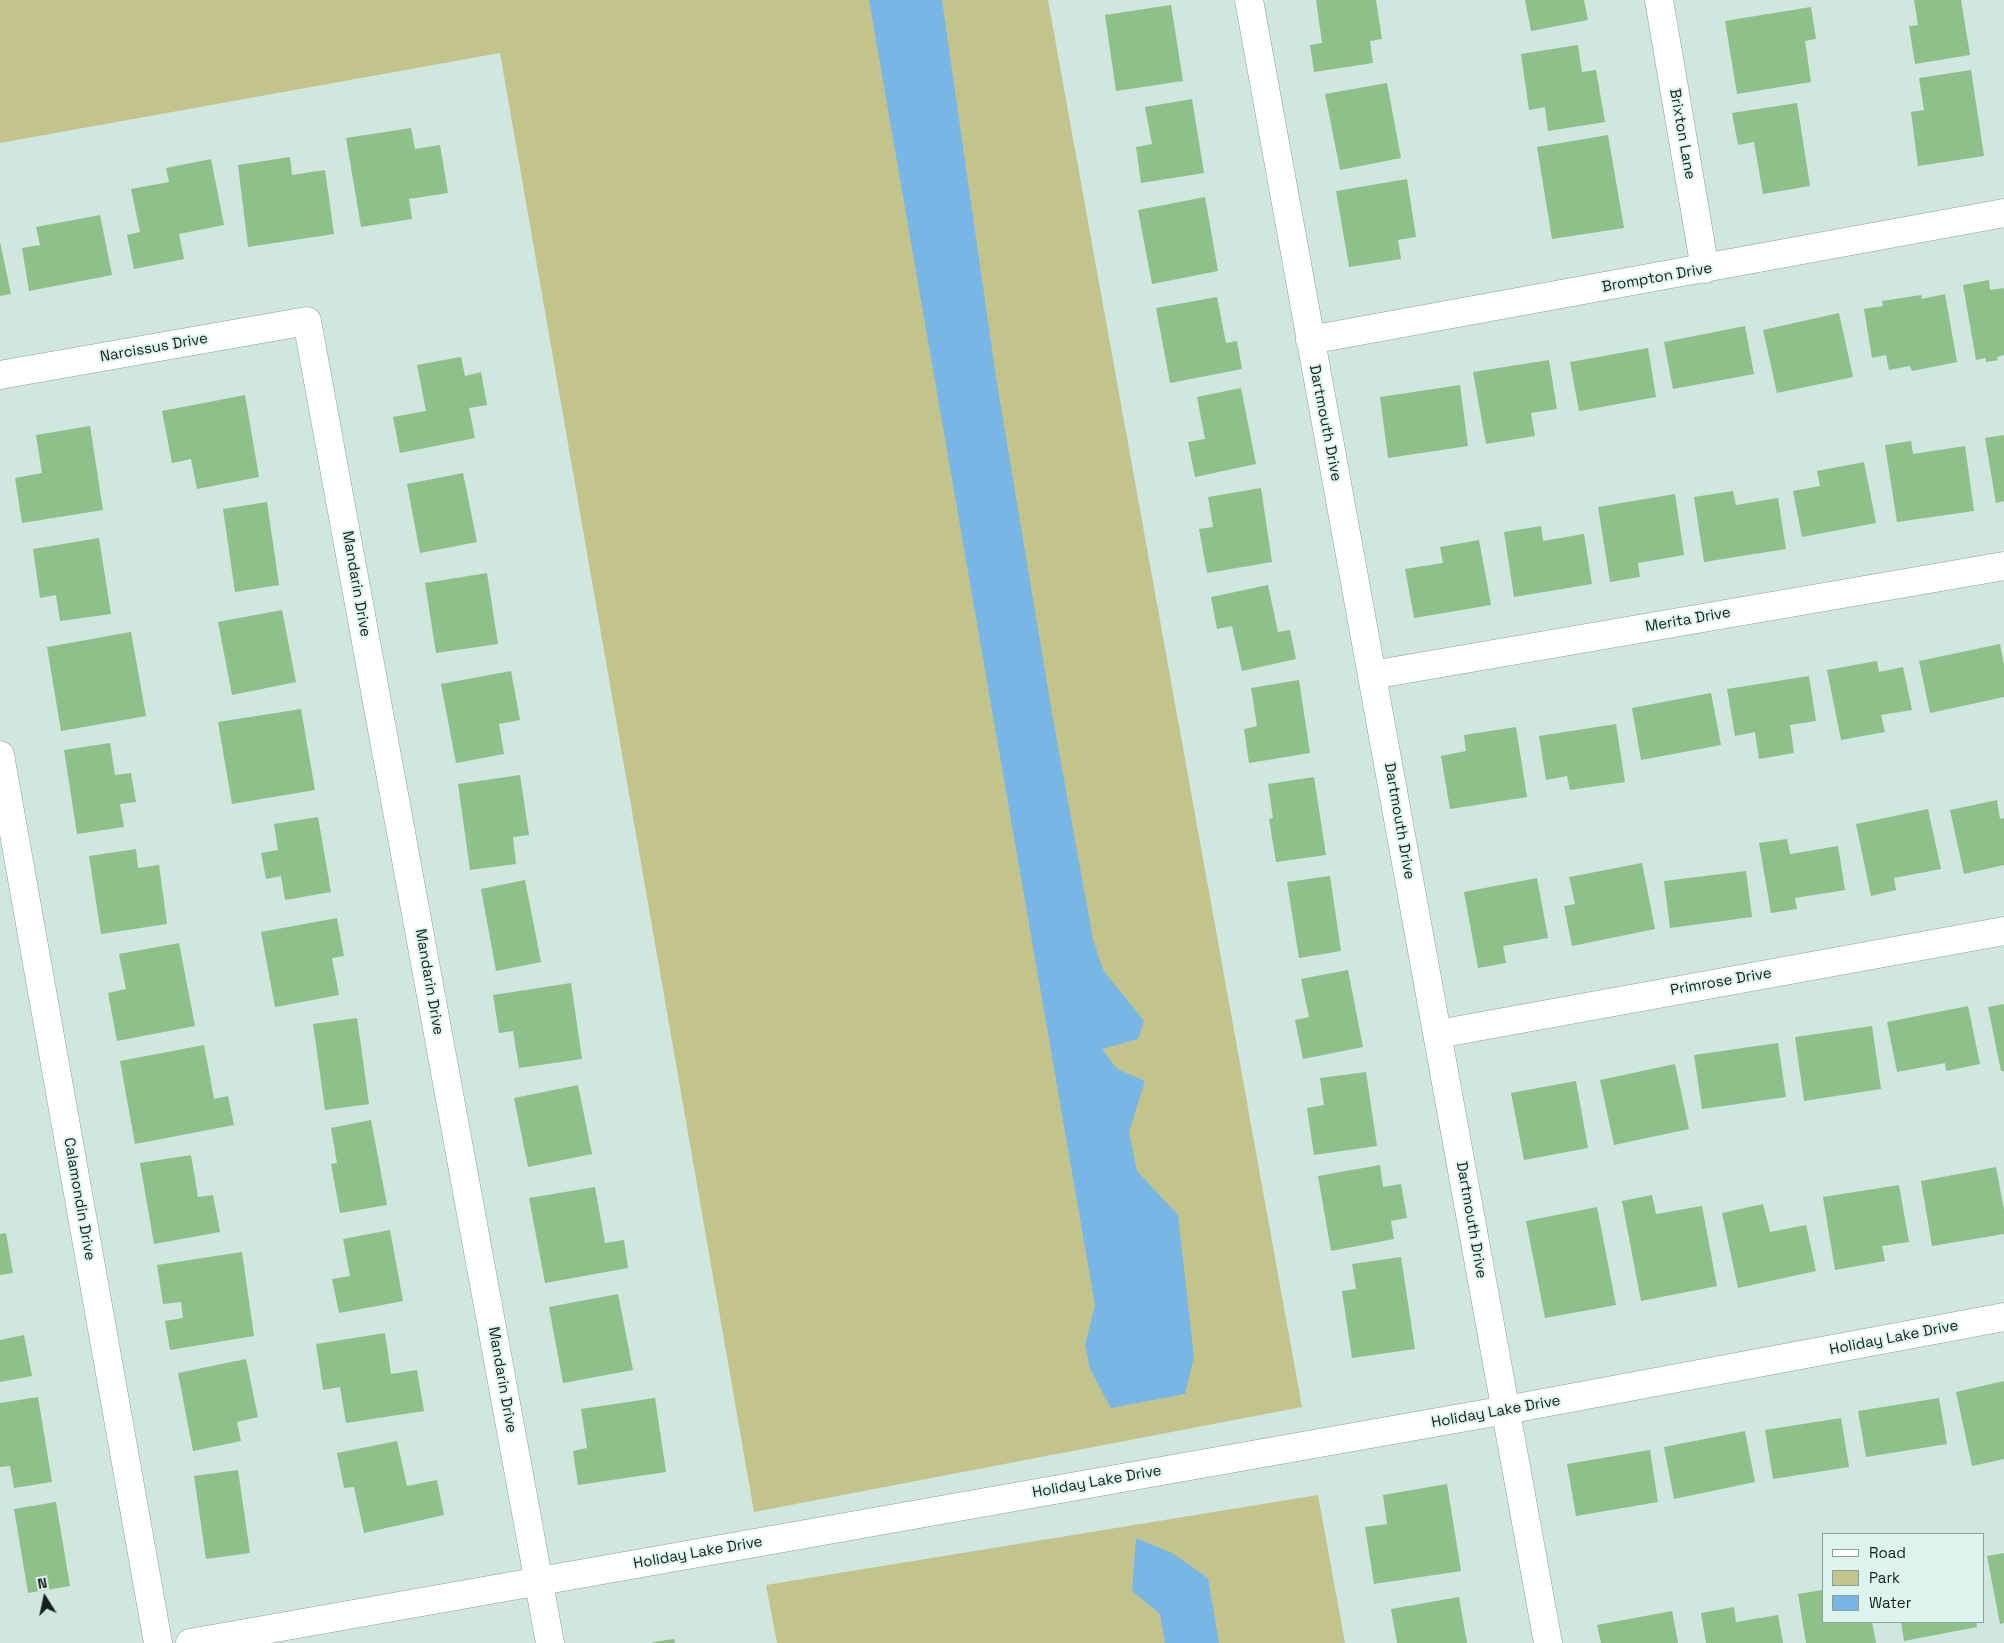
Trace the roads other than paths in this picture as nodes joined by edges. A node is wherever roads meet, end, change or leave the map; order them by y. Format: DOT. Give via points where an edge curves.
graph roads {
  1 [pos="1249,0"];
  2 [pos="1659,0"];
  3 [pos="2004,213"];
  4 [pos="1705,269"];
  5 [pos="307,321"];
  6 [pos="1310,340"];
  7 [pos="0,375"];
  8 [pos="2004,566"];
  9 [pos="1372,675"];
  10 [pos="0,755"];
  11 [pos="2004,931"];
  12 [pos="1438,1034"];
  13 [pos="2004,1317"];
  14 [pos="1506,1410"];
  15 [pos="539,1581"];
  16 [pos="158,1643"];
  17 [pos="190,1643"];
  18 [pos="550,1643"];
  19 [pos="1548,1643"];
  1 -- 6 [label="street, Dartmouth Drive"];
  2 -- 4 [label="street, Brixton Lane"];
  3 -- 4 [label="street, Brompton Drive"];
  4 -- 6 [label="street, Brompton Drive"];
  5 -- 7 [label="street, Narcissus Drive"];
  5 -- 15 [label="street, Mandarin Drive"];
  6 -- 9 [label="street, Dartmouth Drive"];
  8 -- 9 [label="street, Merita Drive"];
  9 -- 12 [label="street, Dartmouth Drive"];
  10 -- 16 [label="street, Calamondin Drive"];
  11 -- 12 [label="street, Primrose Drive"];
  12 -- 14 [label="street, Dartmouth Drive"];
  13 -- 14 [label="street, Holiday Lake Drive"];
  14 -- 15 [label="street, Holiday Lake Drive"];
  14 -- 19 [label="street, Dartmouth Drive"];
  15 -- 17 [label="street, Holiday Lake Drive"];
  15 -- 18 [label="street, Mandarin Drive"];
}
